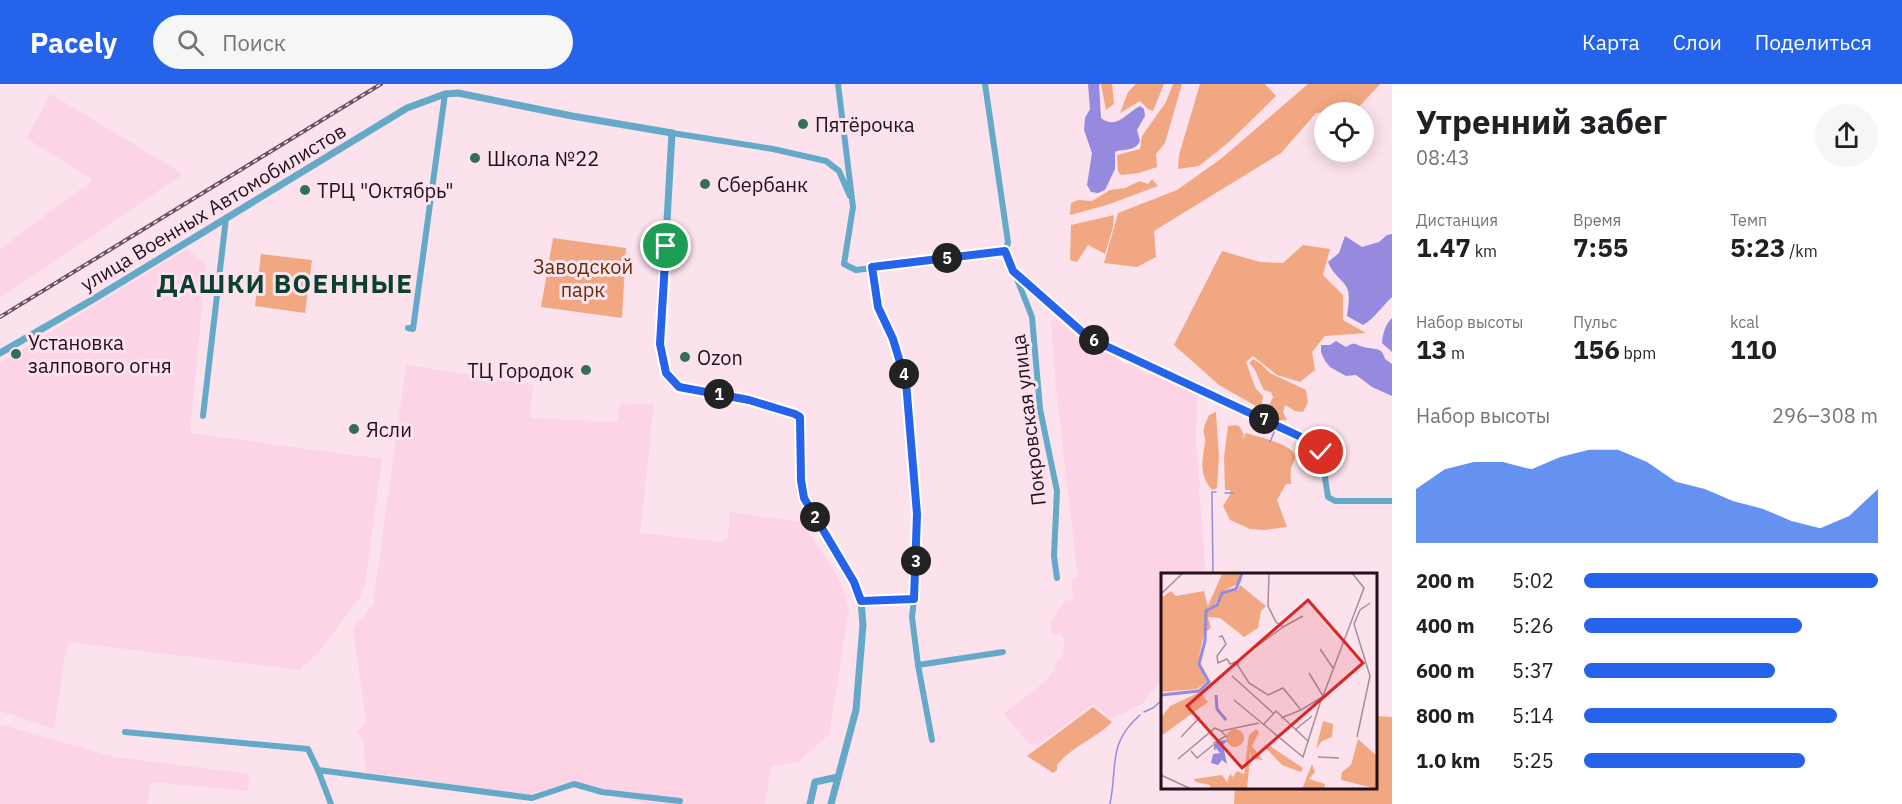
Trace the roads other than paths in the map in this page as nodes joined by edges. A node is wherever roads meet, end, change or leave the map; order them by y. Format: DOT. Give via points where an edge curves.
graph roads {
  1 [pos="459,84"];
  2 [pos="838,84"];
  3 [pos="985,84"];
  4 [pos="458,93"];
  5 [pos="445,94"];
  6 [pos="672,133"];
  7 [pos="853,202"];
  8 [pos="226,218"];
  9 [pos="1005,251"];
  10 [pos="872,267"];
  11 [pos="1013,271"];
  12 [pos="408,328"];
  13 [pos="0,353"];
  14 [pos="203,416"];
  15 [pos="1392,501"];
  16 [pos="1057,578"];
  17 [pos="914,599"];
  18 [pos="861,601"];
  19 [pos="1003,652"];
  20 [pos="918,666"];
  21 [pos="126,732"];
  22 [pos="932,740"];
  23 [pos="318,770"];
  24 [pos="838,777"];
  25 [pos="680,801"];
  26 [pos="331,804"];
  27 [pos="810,804"];
  28 [pos="831,804"];
  1 -- 4 [label="street"];
  2 -- 7 [label="street"];
  3 -- 9 [label="street, Покровская улица" via="1008,242"];
  4 -- 5 [label="street, улица Военных Автомобилистов"];
  4 -- 6 [label="street, улица Военных Автомобилистов"];
  5 -- 8 [label="street, улица Военных Автомобилистов" via="407,108"];
  5 -- 12 [label="street" via="413,329"];
  6 -- 7 [label="street" via="826,161 839,171"];
  6 -- 18 [label="street" via="660,344 666,373 679,387 749,400 800,417 804,498 854,582"];
  7 -- 10 [label="street" via="844,264 856,270"];
  8 -- 13 [label="street, улица Военных Автомобилистов"];
  8 -- 14 [label="street"];
  9 -- 10 [label="street"];
  9 -- 11 [label="street, Покровская улица"];
  10 -- 17 [label="street" via="878,307 906,382 917,514"];
  11 -- 15 [label="street" via="1089,338 1316,444 1321,452 1328,497 1335,501"];
  11 -- 16 [label="street, Покровская улица" via="1032,317 1040,409 1057,492"];
  17 -- 18 [label="street"];
  17 -- 20 [label="street" via="912,617"];
  18 -- 24 [label="street" via="863,625 855,710"];
  19 -- 20 [label="street"];
  20 -- 22 [label="street"];
  21 -- 23 [label="street" via="308,749"];
  23 -- 25 [label="street" via="532,798 574,784 602,792"];
  23 -- 26 [label="street"];
  24 -- 27 [label="street" via="815,782"];
  24 -- 28 [label="street"];
}
